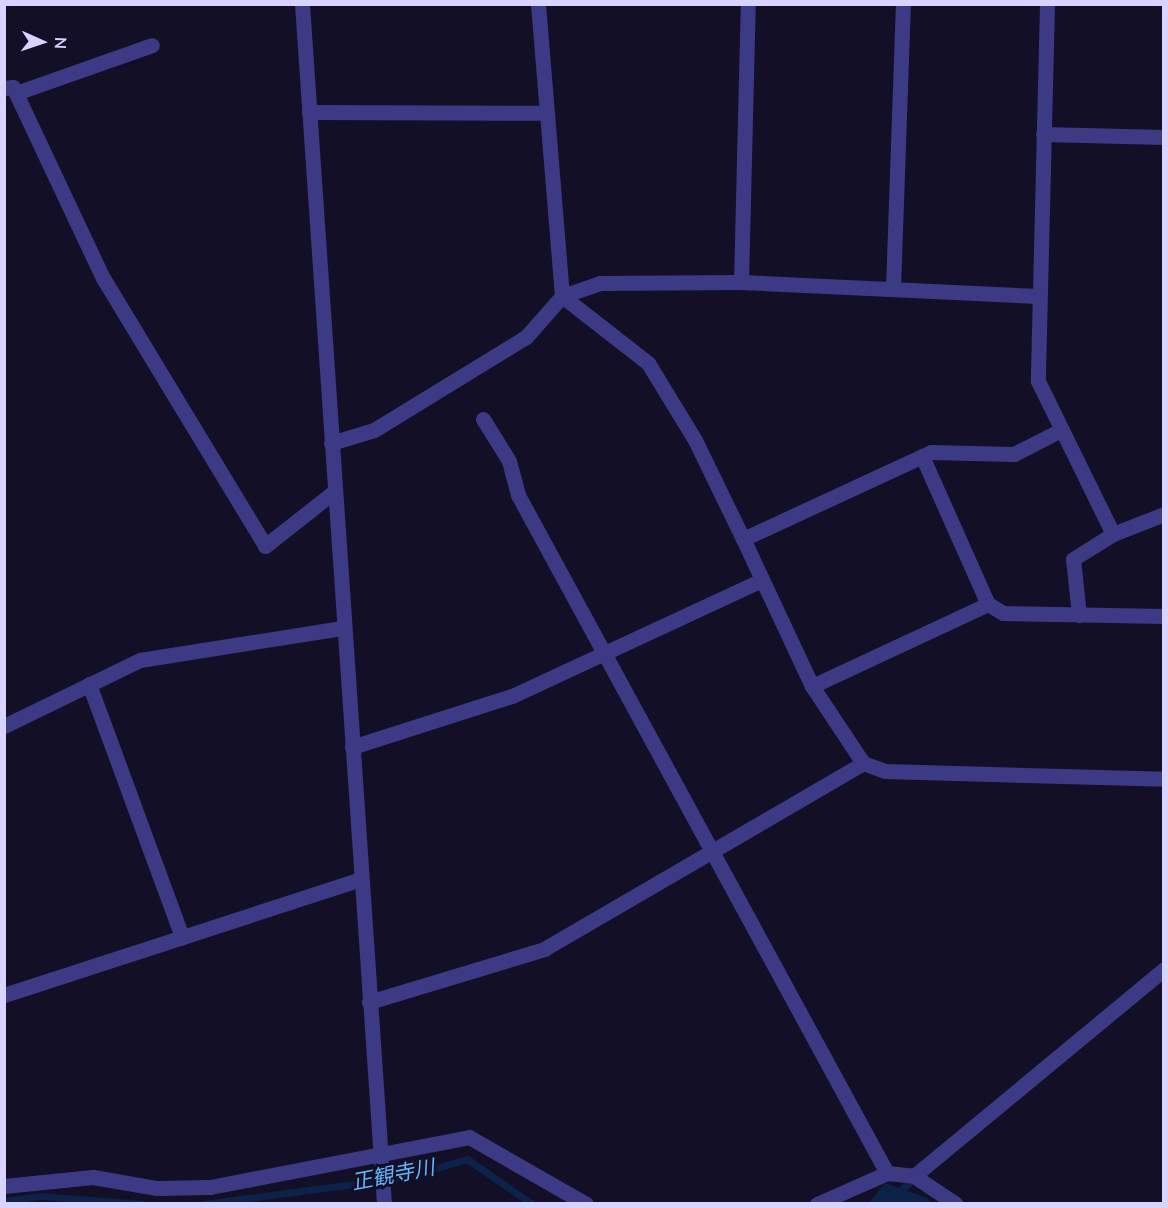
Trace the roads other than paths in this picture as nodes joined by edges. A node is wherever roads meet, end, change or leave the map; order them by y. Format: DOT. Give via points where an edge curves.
graph roads {
  1 [pos="302,4"];
  2 [pos="538,4"];
  3 [pos="748,4"];
  4 [pos="903,4"];
  5 [pos="1047,4"];
  6 [pos="152,45"];
  7 [pos="10,91"];
  8 [pos="309,112"];
  9 [pos="544,113"];
  10 [pos="1043,134"];
  11 [pos="1164,137"];
  12 [pos="741,282"];
  13 [pos="893,288"];
  14 [pos="562,296"];
  15 [pos="1038,296"];
  16 [pos="483,419"];
  17 [pos="1061,430"];
  18 [pos="331,443"];
  19 [pos="922,456"];
  20 [pos="335,491"];
  21 [pos="1164,514"];
  22 [pos="1113,534"];
  23 [pos="743,539"];
  24 [pos="760,581"];
  25 [pos="988,604"];
  26 [pos="1079,615"];
  27 [pos="1164,616"];
  28 [pos="343,628"];
  29 [pos="604,652"];
  30 [pos="89,684"];
  31 [pos="812,686"];
  32 [pos="4,726"];
  33 [pos="352,747"];
  34 [pos="863,763"];
  35 [pos="1164,779"];
  36 [pos="714,854"];
  37 [pos="361,879"];
  38 [pos="182,937"];
  39 [pos="1164,969"];
  40 [pos="4,995"];
  41 [pos="369,1002"];
  42 [pos="381,1152"];
  43 [pos="888,1173"];
  44 [pos="914,1176"];
  45 [pos="4,1186"];
  46 [pos="384,1203"];
  47 [pos="586,1203"];
  48 [pos="816,1203"];
  49 [pos="956,1203"];
  1 -- 8 [label="street"];
  2 -- 9 [label="street"];
  3 -- 12 [label="street"];
  4 -- 13 [label="street"];
  5 -- 10 [label="street"];
  6 -- 7 [label="street"];
  7 -- 20 [label="street" via="103,278 265,546"];
  8 -- 9 [label="street"];
  8 -- 18 [label="street"];
  9 -- 14 [label="street"];
  10 -- 11 [label="street"];
  10 -- 15 [label="street"];
  12 -- 13 [label="street"];
  12 -- 14 [label="street" via="600,283"];
  13 -- 15 [label="street"];
  14 -- 18 [label="street" via="526,337 374,430"];
  14 -- 23 [label="street" via="648,363 695,440"];
  15 -- 17 [label="street" via="1038,381"];
  16 -- 29 [label="street"];
  17 -- 19 [label="street" via="1014,454"];
  17 -- 22 [label="street"];
  18 -- 20 [label="street"];
  19 -- 23 [label="street"];
  19 -- 25 [label="street"];
  20 -- 28 [label="street"];
  21 -- 22 [label="street"];
  22 -- 26 [label="street" via="1073,559"];
  23 -- 24 [label="street"];
  24 -- 29 [label="street"];
  24 -- 31 [label="street"];
  25 -- 26 [label="street" via="1003,614"];
  25 -- 31 [label="street"];
  26 -- 27 [label="street"];
  28 -- 30 [label="street" via="140,660"];
  28 -- 33 [label="street"];
  29 -- 33 [label="street" via="512,696"];
  29 -- 36 [label="street"];
  30 -- 32 [label="street"];
  30 -- 38 [label="street"];
  31 -- 34 [label="street"];
  33 -- 37 [label="street"];
  34 -- 35 [label="street" via="885,771"];
  34 -- 36 [label="street"];
  36 -- 41 [label="street" via="544,949"];
  36 -- 43 [label="street"];
  37 -- 38 [label="street"];
  37 -- 41 [label="street"];
  38 -- 40 [label="street"];
  39 -- 44 [label="street"];
  41 -- 42 [label="street"];
  42 -- 45 [label="street" via="210,1187 157,1188 93,1177"];
  42 -- 46 [label="street"];
  42 -- 47 [label="street" via="470,1137"];
  43 -- 44 [label="street"];
  43 -- 48 [label="street"];
  44 -- 49 [label="street"];
}
